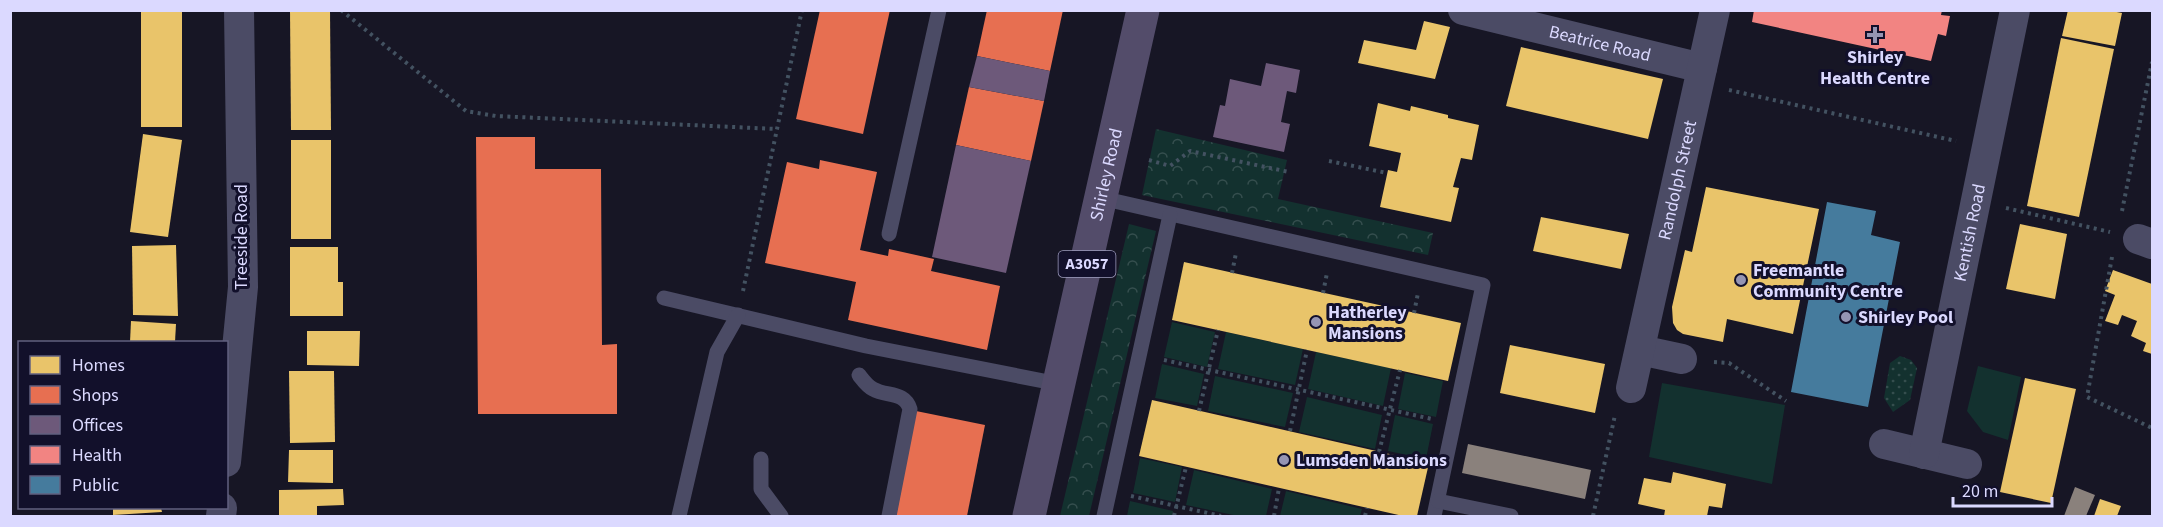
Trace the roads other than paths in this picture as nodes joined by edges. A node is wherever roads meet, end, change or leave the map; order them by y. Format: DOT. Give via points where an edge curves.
graph roads {
  1 [pos="239,10"];
  2 [pos="939,10"];
  3 [pos="1143,10"];
  4 [pos="1463,10"];
  5 [pos="1715,10"];
  6 [pos="2015,10"];
  7 [pos="1701,76"];
  8 [pos="1101,198"];
  9 [pos="1170,215"];
  10 [pos="889,234"];
  11 [pos="664,298"];
  12 [pos="738,315"];
  13 [pos="1640,350"];
  14 [pos="1682,358"];
  15 [pos="859,375"];
  16 [pos="1059,384"];
  17 [pos="1631,388"];
  18 [pos="228,441"];
  19 [pos="1884,444"];
  20 [pos="1924,454"];
  21 [pos="761,459"];
  22 [pos="1967,464"];
  23 [pos="1438,501"];
  24 [pos="680,516"];
  25 [pos="781,516"];
  26 [pos="889,516"];
  27 [pos="1029,516"];
  28 [pos="1104,516"];
  29 [pos="1434,516"];
  30 [pos="1510,516"];
  1 -- 18 [label="street, Treeside Road" via="243,287"];
  2 -- 10 [label="lane"];
  3 -- 8 [label="main road, Shirley Road / A3057"];
  4 -- 7 [label="street, Beatrice Road"];
  5 -- 7 [label="street, Randolph Street"];
  6 -- 20 [label="street, Kentish Road"];
  7 -- 13 [label="street, Randolph Street"];
  8 -- 9 [label="lane"];
  8 -- 16 [label="main road, Shirley Road / A3057"];
  9 -- 23 [label="lane" via="1483,285"];
  9 -- 28 [label="lane"];
  11 -- 12 [label="lane"];
  12 -- 16 [label="lane" via="866,346"];
  12 -- 24 [label="lane" via="717,352"];
  13 -- 14 [label="street"];
  13 -- 17 [label="street, Randolph Street"];
  15 -- 26 [label="lane" via="875,391 908,401 910,409"];
  16 -- 27 [label="main road, Shirley Road / A3057"];
  19 -- 20 [label="street"];
  20 -- 22 [label="street"];
  21 -- 25 [label="lane" via="761,489"];
  23 -- 29 [label="lane"];
  23 -- 30 [label="lane"];
}
